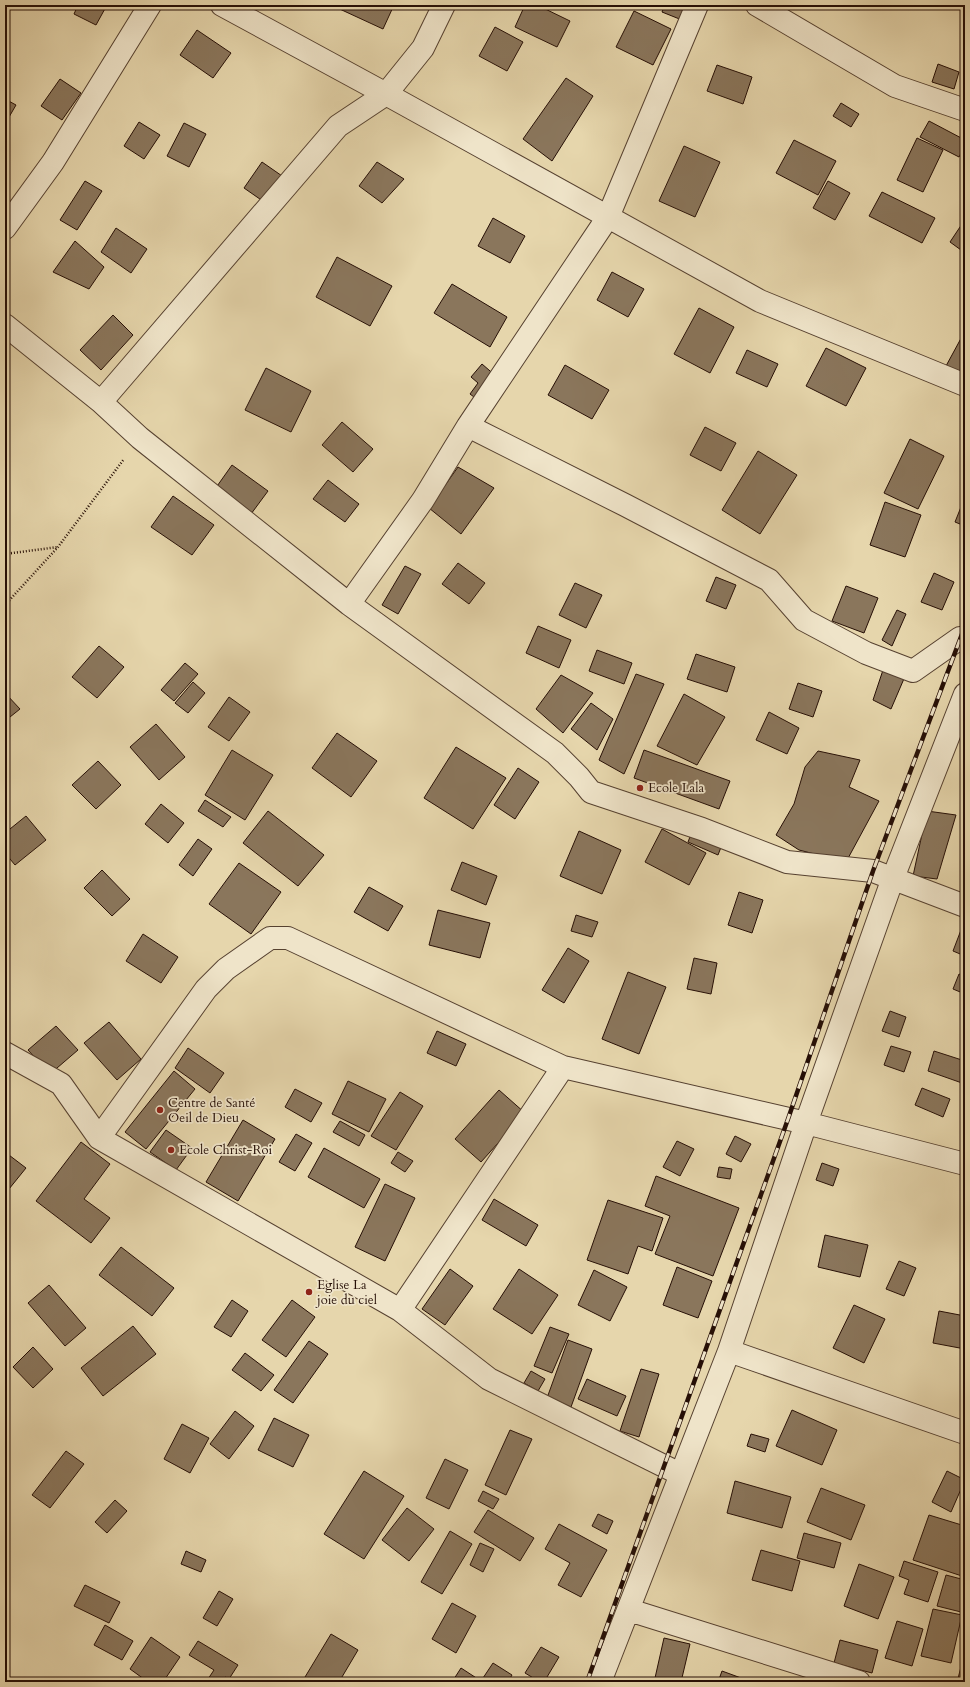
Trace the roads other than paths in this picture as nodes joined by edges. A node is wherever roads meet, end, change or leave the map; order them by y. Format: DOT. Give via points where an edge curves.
graph roads {
  1 [pos="150,5"];
  2 [pos="222,5"];
  3 [pos="444,5"];
  4 [pos="697,5"];
  5 [pos="757,5"];
  6 [pos="386,94"];
  7 [pos="965,110"];
  8 [pos="608,217"];
  9 [pos="5,228"];
  10 [pos="5,324"];
  11 [pos="965,385"];
  12 [pos="101,402"];
  13 [pos="468,426"];
  14 [pos="349,604"];
  15 [pos="965,640"];
  16 [pos="965,694"];
  17 [pos="893,878"];
  18 [pos="965,906"];
  19 [pos="5,1053"];
  20 [pos="563,1067"];
  21 [pos="806,1123"];
  22 [pos="99,1138"];
  23 [pos="965,1164"];
  24 [pos="400,1310"];
  25 [pos="729,1351"];
  26 [pos="965,1433"];
  27 [pos="680,1474"];
  28 [pos="629,1610"];
  29 [pos="600,1682"];
  30 [pos="859,1682"];
  1 -- 9 [label="street" via="53,162"];
  2 -- 6 [label="street"];
  3 -- 6 [label="street" via="423,48"];
  4 -- 8 [label="street"];
  5 -- 7 [label="street" via="895,86"];
  6 -- 8 [label="street"];
  6 -- 12 [label="street" via="338,126"];
  8 -- 11 [label="street" via="760,302"];
  8 -- 13 [label="street"];
  10 -- 12 [label="street"];
  12 -- 14 [label="street" via="140,438"];
  13 -- 14 [label="street" via="423,500"];
  13 -- 15 [label="street" via="769,580 804,620 866,653 913,671 960,638"];
  14 -- 17 [label="street" via="555,753 591,792 702,829 787,862 873,871"];
  16 -- 17 [label="street"];
  17 -- 18 [label="street"];
  17 -- 21 [label="street"];
  19 -- 22 [label="street" via="62,1084"];
  20 -- 21 [label="street"];
  20 -- 22 [label="street" via="288,938 270,938 226,969 206,989"];
  20 -- 24 [label="street"];
  21 -- 23 [label="street"];
  21 -- 25 [label="street"];
  22 -- 24 [label="street"];
  24 -- 27 [label="street" via="489,1379"];
  25 -- 26 [label="street"];
  25 -- 27 [label="street"];
  27 -- 28 [label="street"];
  28 -- 29 [label="street"];
  28 -- 30 [label="street"];
}
